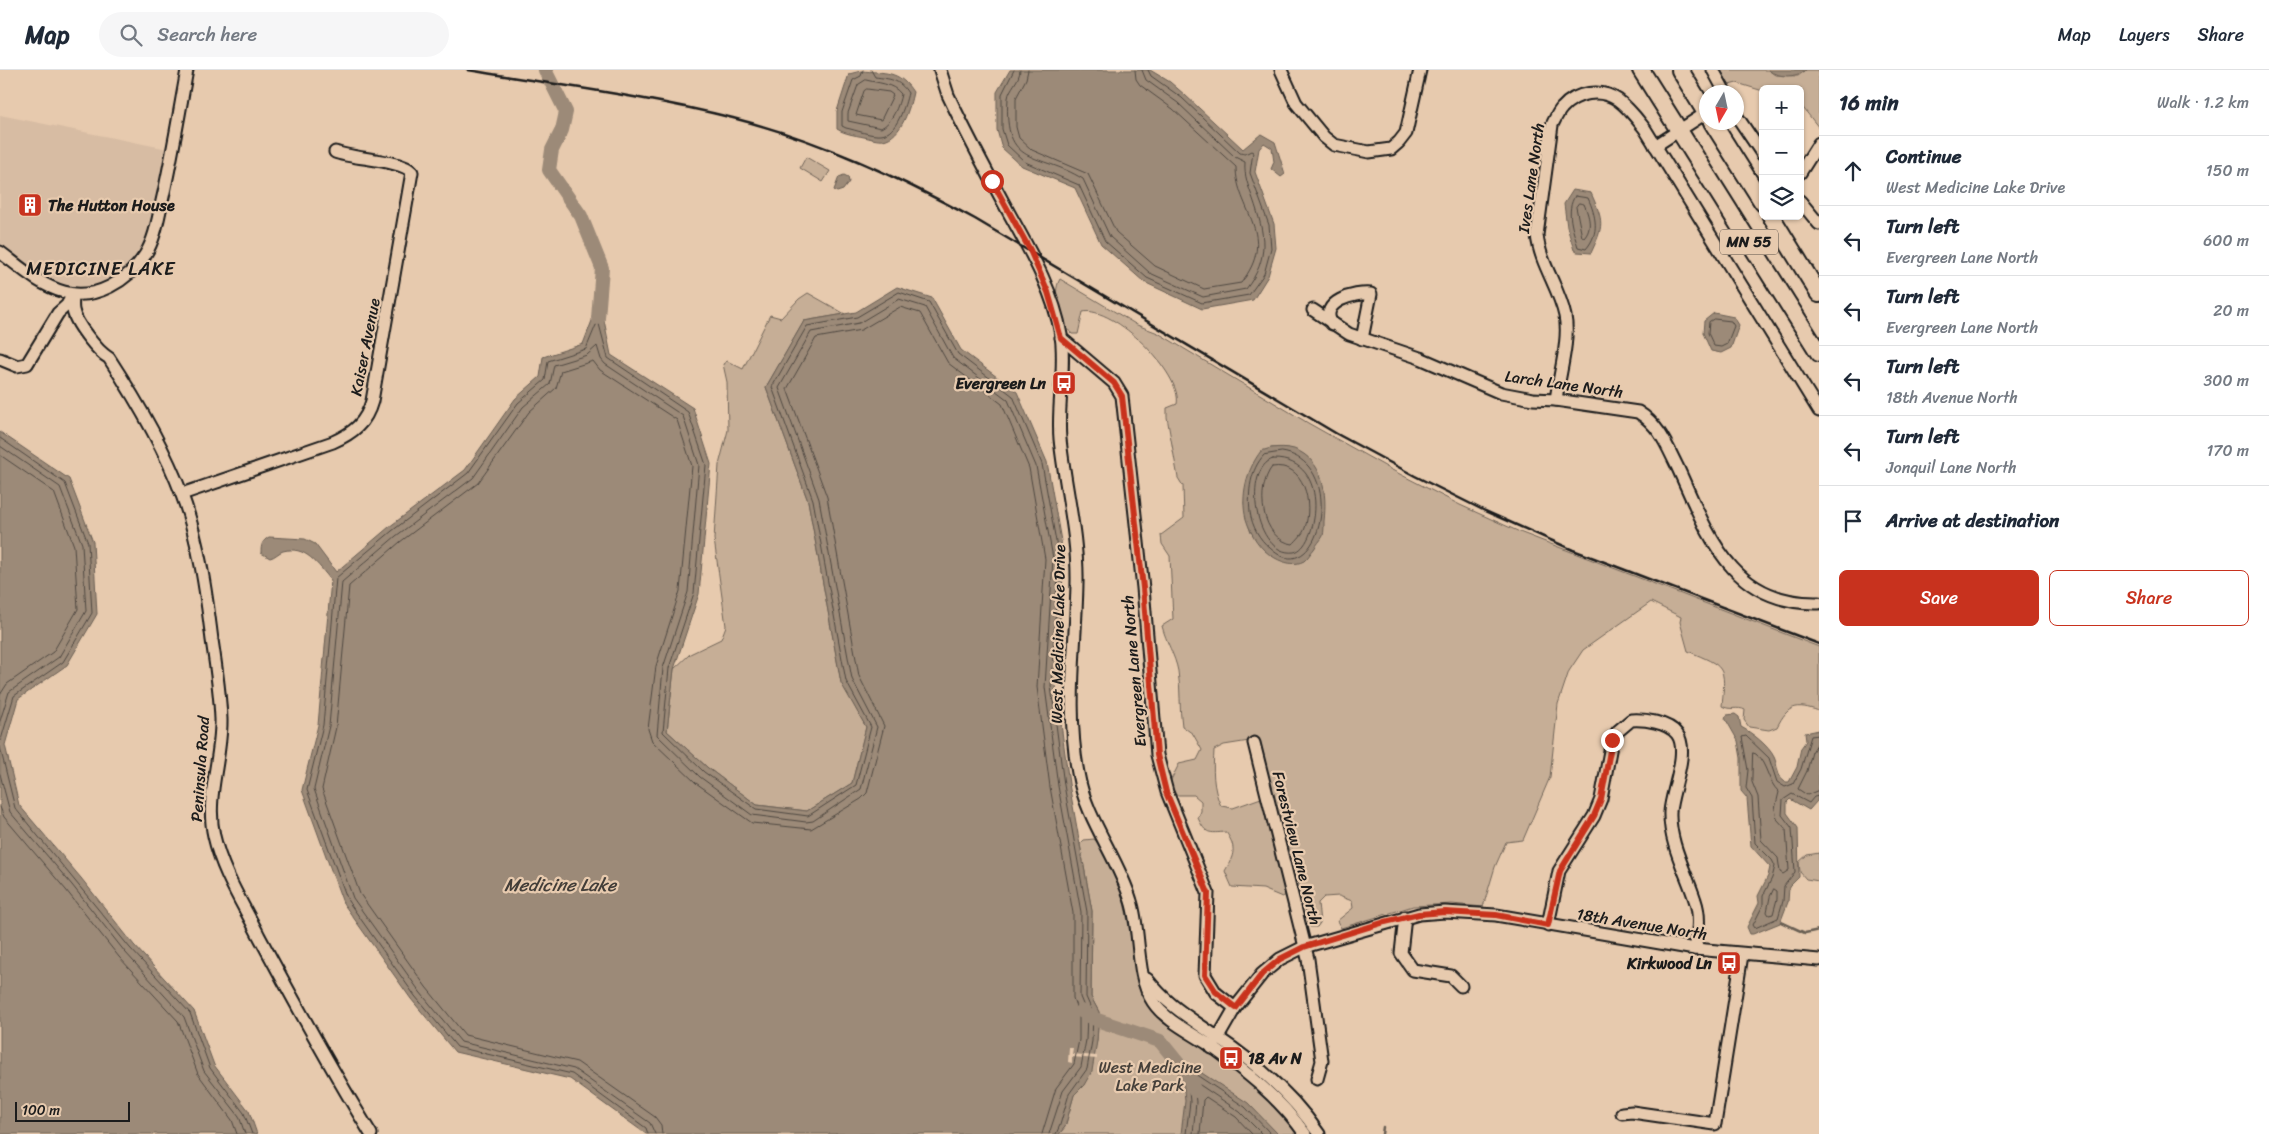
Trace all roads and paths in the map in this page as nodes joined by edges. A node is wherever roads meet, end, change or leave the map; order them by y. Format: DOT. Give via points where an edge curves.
graph roads {
  1 [pos="188,70"];
  2 [pos="940,70"];
  3 [pos="1281,70"];
  4 [pos="1420,70"];
  5 [pos="1641,70"];
  6 [pos="1680,70"];
  7 [pos="1713,70"];
  8 [pos="1721,85"];
  9 [pos="1699,101"];
  10 [pos="1699,118"];
  11 [pos="1744,127"];
  12 [pos="1680,130"];
  13 [pos="1717,130"];
  14 [pos="1819,143"];
  15 [pos="1655,146"];
  16 [pos="1759,150"];
  17 [pos="335,152"];
  18 [pos="1804,167"];
  19 [pos="1759,197"];
  20 [pos="1804,206"];
  21 [pos="1773,220"];
  22 [pos="1819,224"];
  23 [pos="0,252"];
  24 [pos="73,294"];
  25 [pos="1819,294"];
  26 [pos="1313,310"];
  27 [pos="1332,324"];
  28 [pos="1061,338"];
  29 [pos="1362,339"];
  30 [pos="1819,353"];
  31 [pos="0,359"];
  32 [pos="1556,400"];
  33 [pos="1819,411"];
  34 [pos="182,494"];
  35 [pos="1819,603"];
  36 [pos="1254,743"];
  37 [pos="1405,918"];
  38 [pos="1548,925"];
  39 [pos="1304,947"];
  40 [pos="1695,950"];
  41 [pos="1742,955"];
  42 [pos="1819,960"];
  43 [pos="1461,986"];
  44 [pos="1236,1008"];
  45 [pos="1215,1042"];
  46 [pos="1317,1079"];
  47 [pos="1622,1114"];
  48 [pos="371,1134"];
  49 [pos="1305,1134"];
  50 [pos="1319,1134"];
  1 -- 24 [label="street" via="156,229 145,254 125,277 111,286 96,292"];
  2 -- 28 [label="street, West Medicine Lake Drive" via="955,111 1030,250 1048,292"];
  3 -- 4 [label="street" via="1296,103 1324,137 1334,145 1351,150 1380,152 1391,149 1406,133"];
  5 -- 12 [label="highway, MN 55"];
  6 -- 9 [label="highway"];
  7 -- 8 [label="street"];
  10 -- 12 [label="street"];
  11 -- 16 [label="street"];
  12 -- 15 [label="street"];
  12 -- 30 [label="highway, MN 55"];
  13 -- 19 [label="highway"];
  14 -- 18 [label="street"];
  15 -- 32 [label="street, Ives Lane North" via="1627,108 1605,94 1575,97 1561,108 1552,125 1537,235 1539,250 1565,317 1566,334"];
  15 -- 33 [label="street, Ives Lane North"];
  17 -- 34 [label="street, Kaiser Avenue" via="404,166 412,172 372,401 366,417 353,432 339,439"];
  20 -- 22 [label="street"];
  21 -- 25 [label="highway, MN 55"];
  23 -- 24 [label="street" via="40,282"];
  24 -- 31 [label="street" via="27,364 17,366"];
  24 -- 34 [label="street, Peninsula Road" via="86,322 108,351"];
  26 -- 27 [label="street, Larch Lane North"];
  27 -- 29 [label="street, Larch Lane North"];
  27 -- 29 [label="street" via="1329,313 1342,298 1371,294"];
  28 -- 44 [label="street, Evergreen Lane North" via="1114,383 1122,396 1157,755 1166,792 1208,893 1205,975 1216,992"];
  28 -- 45 [label="street, West Medicine Lake Drive" via="1060,436 1077,562 1072,701 1078,777 1088,809 1132,904 1142,974 1152,1002 1176,1022"];
  29 -- 32 [label="street, Larch Lane North" via="1420,358 1501,393 1532,400"];
  32 -- 35 [label="street, Larch Lane North" via="1627,409 1649,419 1664,438 1707,532 1727,563 1747,581 1772,595"];
  34 -- 48 [label="street, Peninsula Road" via="202,569 218,690 220,733 211,806 216,846 291,995"];
  36 -- 39 [label="street, Forestview Lane North"];
  37 -- 38 [label="street, 18th Avenue North" via="1419,914 1471,912"];
  37 -- 39 [label="street, 18th Avenue North"];
  37 -- 43 [label="street" via="1401,953 1412,970 1451,976"];
  38 -- 40 [label="street, 18th Avenue North"];
  38 -- 40 [label="street" via="1560,871 1601,799 1612,740 1630,720 1656,723 1676,733 1682,745 1670,813 1674,841 1696,901 1699,921"];
  39 -- 44 [label="street, 18th Avenue North" via="1280,959 1262,974"];
  39 -- 46 [label="street, Forestview Lane North" via="1322,1061"];
  40 -- 41 [label="street, 18th Avenue North"];
  41 -- 42 [label="street, 18th Avenue North"];
  41 -- 47 [label="street" via="1715,1124 1632,1112"];
  44 -- 45 [label="street, 18th Avenue North"];
  45 -- 49 [label="street, West Medicine Lake Drive" via="1294,1118"];
  45 -- 50 [label="street, West Medicine Lake Drive" via="1273,1080 1303,1111"];
}
